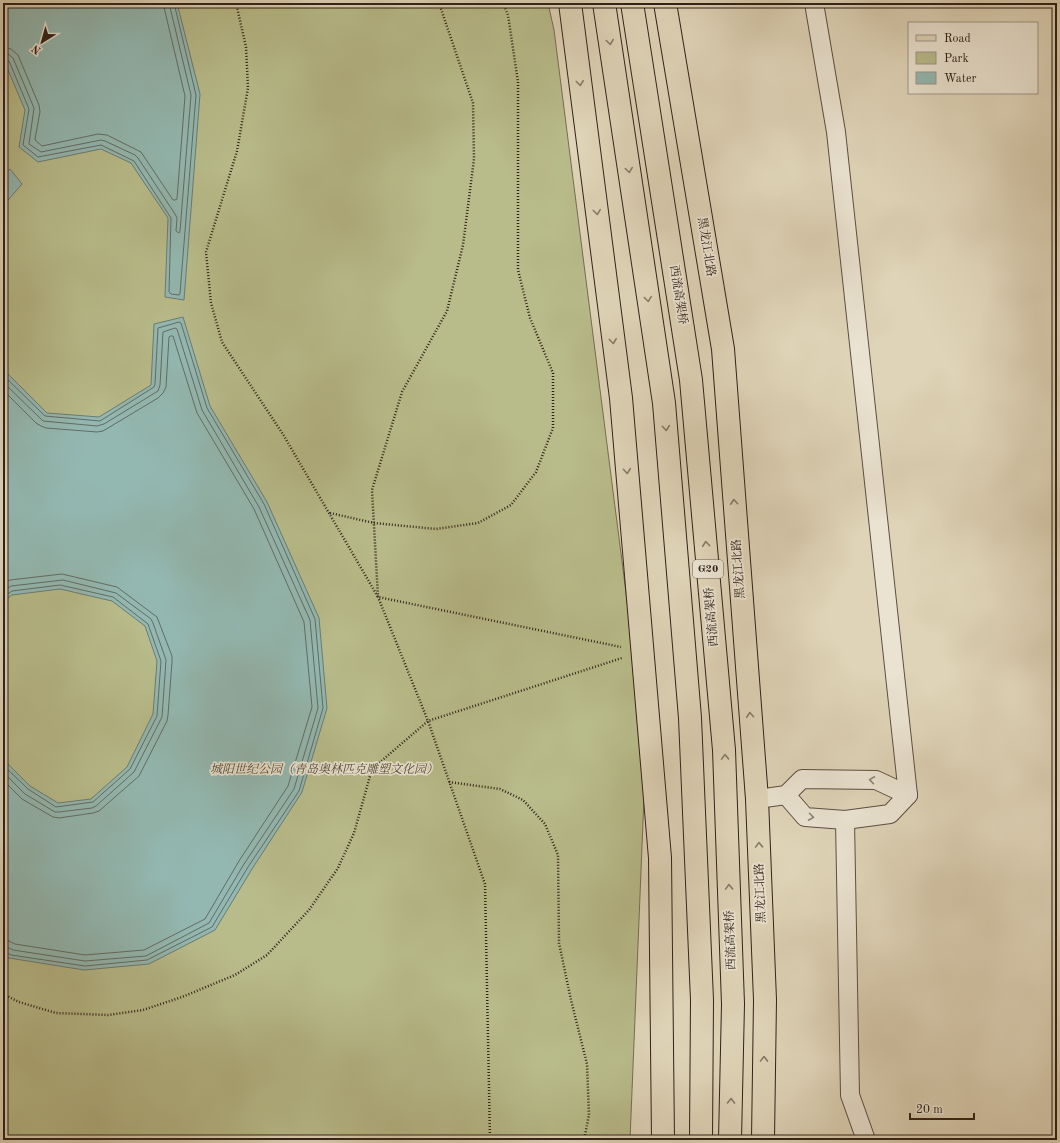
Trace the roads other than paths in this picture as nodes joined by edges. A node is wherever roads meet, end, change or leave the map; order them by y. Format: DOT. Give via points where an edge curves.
graph roads {
  1 [pos="570,3"];
  2 [pos="604,3"];
  3 [pos="632,3"];
  4 [pos="665,3"];
  5 [pos="814,3"];
  6 [pos="908,795"];
  7 [pos="786,796"];
  8 [pos="757,799"];
  9 [pos="845,820"];
  10 [pos="662,1140"];
  11 [pos="702,1140"];
  12 [pos="730,1140"];
  13 [pos="763,1140"];
  14 [pos="866,1140"];
  1 -- 10 [label="main road, one-way" via="621,398 660,858"];
  2 -- 11 [label="main road, G20, one-way" via="664,403 690,718 702,1000"];
  12 -- 3 [label="main road, 西流高架桥 / G20, one-way" via="733,1004 724,750 691,380"];
  8 -- 4 [label="main road, 黑龙江北路, one-way" via="723,349"];
  5 -- 6 [label="street" via="836,132"];
  6 -- 7 [label="street, one-way" via="876,780 802,779"];
  6 -- 9 [label="street" via="890,814"];
  7 -- 8 [label="street"];
  7 -- 9 [label="street, one-way" via="805,817"];
  13 -- 8 [label="main road, 黑龙江北路, one-way" via="765,1000"];
  9 -- 14 [label="street" via="850,1095"];
}
